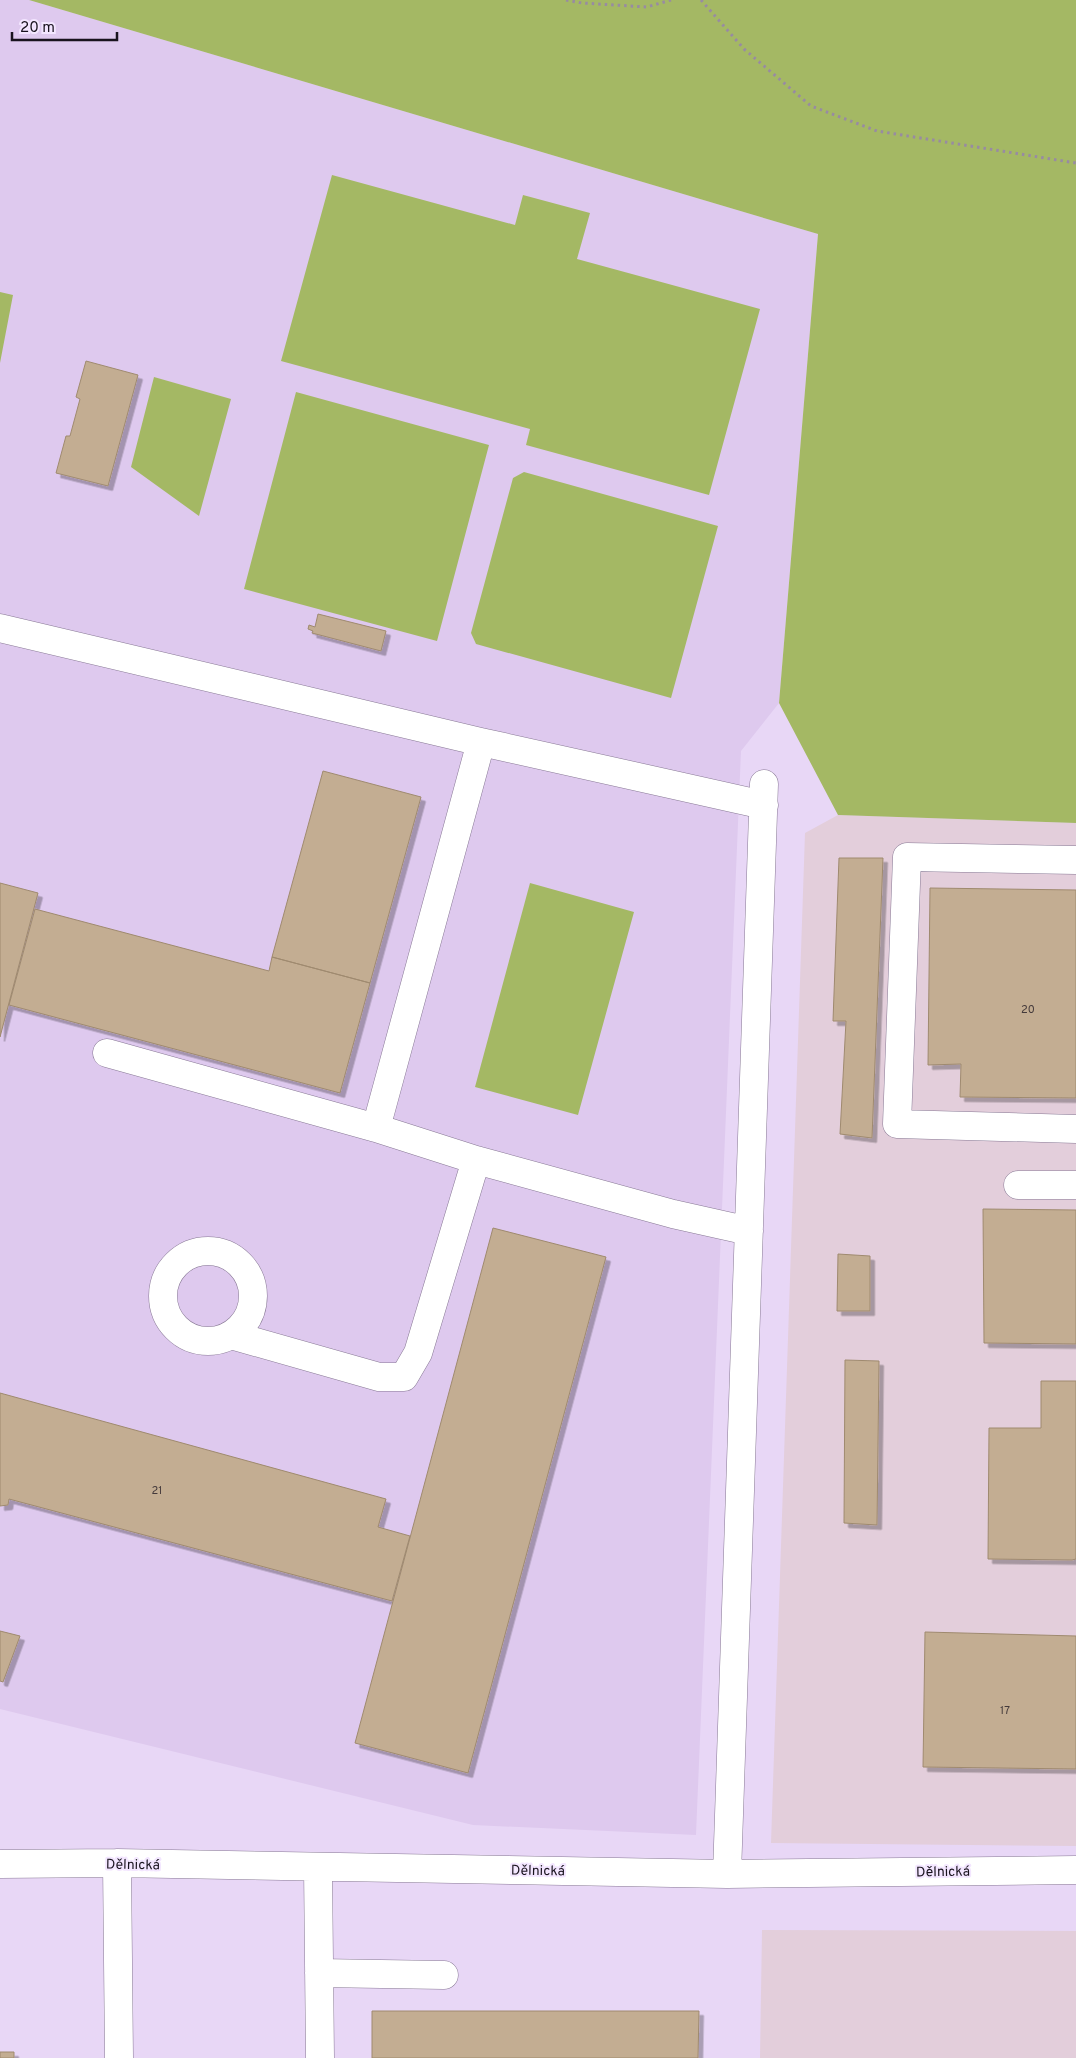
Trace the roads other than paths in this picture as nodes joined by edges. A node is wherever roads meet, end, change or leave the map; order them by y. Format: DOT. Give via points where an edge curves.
graph roads {
  1 [pos="0,628"];
  2 [pos="481,742"];
  3 [pos="1076,860"];
  4 [pos="107,1053"];
  5 [pos="376,1128"];
  6 [pos="1076,1129"];
  7 [pos="476,1160"];
  8 [pos="1076,1184"];
  9 [pos="1018,1185"];
  10 [pos="749,1231"];
  11 [pos="231,1335"];
  12 [pos="117,1863"];
  13 [pos="0,1864"];
  14 [pos="318,1867"];
  15 [pos="1076,1870"];
  16 [pos="727,1874"];
  17 [pos="319,1973"];
  18 [pos="444,1975"];
  19 [pos="119,2058"];
  20 [pos="320,2058"];
  1 -- 2 [label="street"];
  2 -- 5 [label="street"];
  2 -- 10 [label="street" via="764,795"];
  3 -- 6 [label="street" via="907,857 897,1124"];
  4 -- 5 [label="street"];
  5 -- 7 [label="street"];
  7 -- 10 [label="street" via="673,1214"];
  7 -- 11 [label="street" via="418,1353 404,1377 379,1377"];
  8 -- 9 [label="street"];
  10 -- 16 [label="street"];
  12 -- 13 [label="street, Dělnická"];
  12 -- 14 [label="street, Dělnická"];
  12 -- 19 [label="street"];
  14 -- 16 [label="street, Dělnická"];
  14 -- 17 [label="street"];
  15 -- 16 [label="street, Dělnická"];
  17 -- 18 [label="street"];
  17 -- 20 [label="street"];
}
